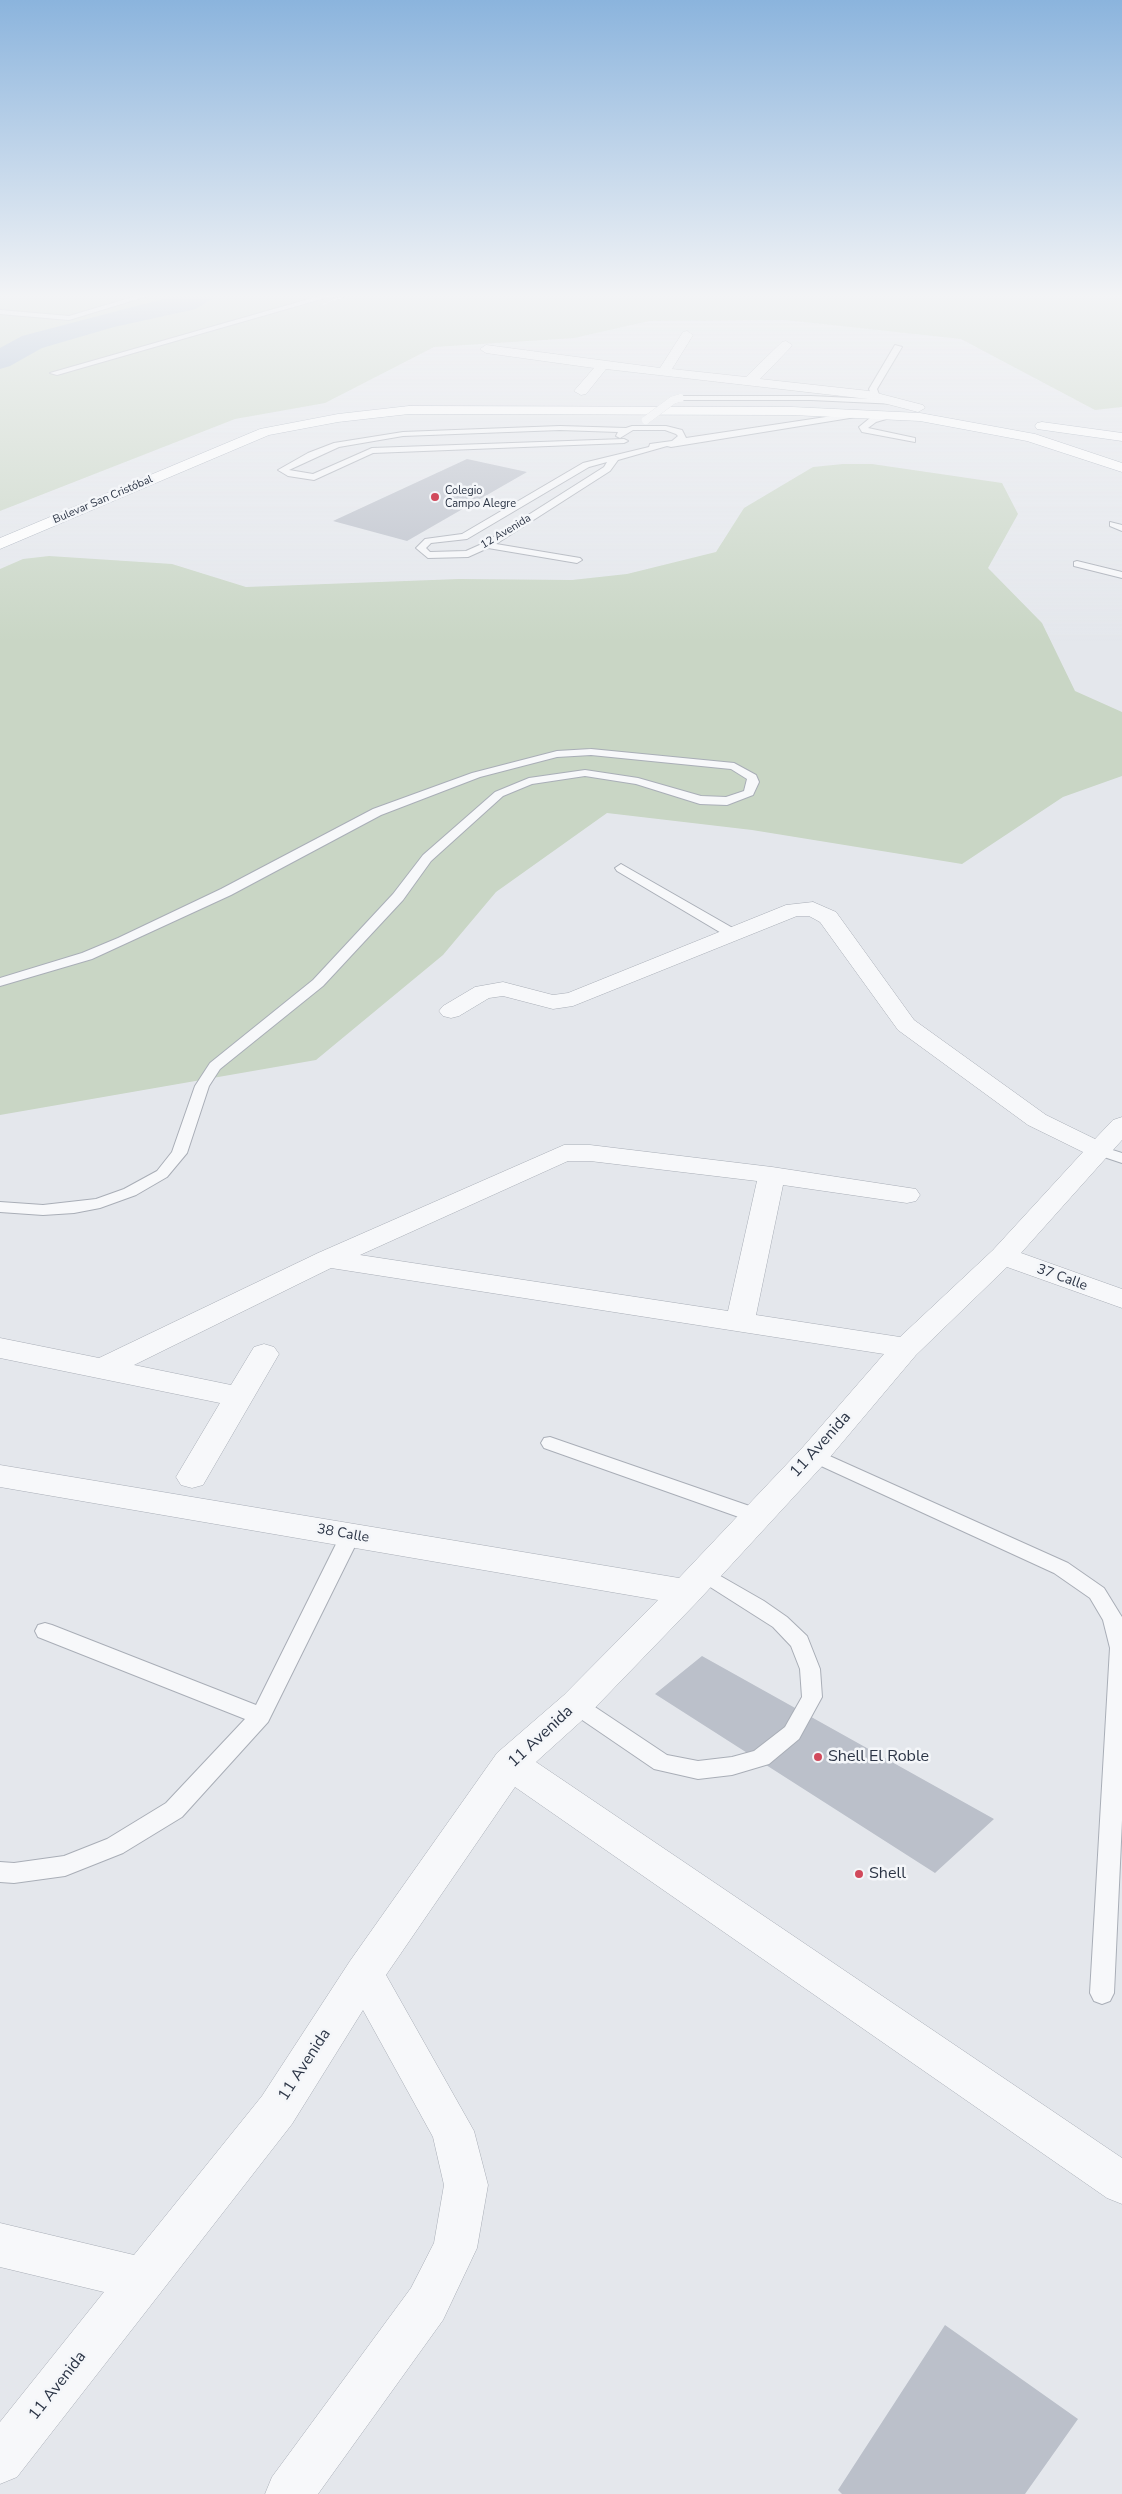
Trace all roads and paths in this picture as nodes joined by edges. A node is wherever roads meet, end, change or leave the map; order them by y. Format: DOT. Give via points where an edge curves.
graph roads {
  1 [pos="330,410"];
  2 [pos="413,410"];
  3 [pos="659,410"];
  4 [pos="660,410"];
  5 [pos="935,410"];
  6 [pos="760,411"];
  7 [pos="859,413"];
  8 [pos="890,415"];
  9 [pos="629,429"];
  10 [pos="674,429"];
  11 [pos="225,433"];
  12 [pos="1122,437"];
  13 [pos="354,440"];
  14 [pos="912,440"];
  15 [pos="624,441"];
  16 [pos="667,445"];
  17 [pos="189,449"];
  18 [pos="372,451"];
  19 [pos="614,459"];
  20 [pos="1122,468"];
  21 [pos="1112,524"];
  22 [pos="1122,528"];
  23 [pos="0,530"];
  24 [pos="0,544"];
  25 [pos="487,545"];
  26 [pos="577,560"];
  27 [pos="1077,564"];
  28 [pos="1122,575"];
  29 [pos="621,868"];
  30 [pos="733,934"];
  31 [pos="0,982"];
  32 [pos="451,1011"];
  33 [pos="1122,1126"];
  34 [pos="1111,1155"];
  35 [pos="772,1175"];
  36 [pos="907,1195"];
  37 [pos="0,1207"];
  38 [pos="1003,1256"];
  39 [pos="328,1259"];
  40 [pos="1122,1300"];
  41 [pos="740,1324"];
  42 [pos="0,1348"];
  43 [pos="906,1348"];
  44 [pos="264,1354"];
  45 [pos="104,1368"];
  46 [pos="239,1397"];
  47 [pos="550,1443"];
  48 [pos="814,1454"];
  49 [pos="0,1476"];
  50 [pos="192,1477"];
  51 [pos="757,1516"];
  52 [pos="350,1536"];
  53 [pos="695,1582"];
  54 [pos="45,1631"];
  55 [pos="576,1705"];
  56 [pos="261,1716"];
  57 [pos="510,1764"];
  58 [pos="0,1872"];
  59 [pos="364,1974"];
  60 [pos="1102,1993"];
  61 [pos="1122,2182"];
  62 [pos="0,2245"];
  63 [pos="142,2280"];
  64 [pos="0,2460"];
  65 [pos="290,2494"];
  1 -- 11 [label="main road" via="294,415"];
  2 -- 24 [label="main road, Bulevar San Cristóbal" via="312,422 248,438"];
  3 -- 9 [label="lane, bridge"];
  4 -- 6 [label="main road, Bulevar San Cristóbal"];
  5 -- 12 [label="main road"];
  6 -- 7 [label="main road, Bulevar San Cristóbal"];
  6 -- 10 [label="lane" via="767,418 765,422 752,426"];
  7 -- 8 [label="main road, Bulevar San Cristóbal"];
  7 -- 16 [label="lane, 12 Avenida"];
  8 -- 14 [label="lane" via="863,427"];
  8 -- 20 [label="main road, Bulevar San Cristóbal" via="953,422 1030,437"];
  9 -- 10 [label="lane"];
  9 -- 13 [label="lane" via="524,429 403,434"];
  9 -- 15 [label="lane" via="620,435"];
  10 -- 16 [label="lane" via="684,437"];
  13 -- 18 [label="lane" via="352,448"];
  13 -- 18 [label="lane" via="311,454 282,470 314,476"];
  15 -- 16 [label="lane" via="645,446"];
  15 -- 18 [label="lane"];
  16 -- 19 [label="lane, 12 Avenida"];
  17 -- 23 [label="main road, Bulevar San Cristóbal"];
  19 -- 25 [label="lane, 12 Avenida" via="608,469"];
  19 -- 25 [label="lane, 12 Avenida" via="586,465 464,537 428,541 421,548 428,554 445,556 468,554"];
  21 -- 22 [label="lane"];
  25 -- 26 [label="lane"];
  27 -- 28 [label="lane"];
  29 -- 30 [label="lane"];
  30 -- 32 [label="street" via="573,999 553,1002 503,989 483,992"];
  30 -- 34 [label="street" via="794,910 814,909 828,917 906,1025 1037,1120"];
  31 -- 37 [label="lane" via="123,942 377,812 476,775 557,754 591,752 734,766 752,777 748,793 727,801 700,800 638,781 585,773 529,782 499,794 427,858 398,897 318,983 215,1066 202,1086 179,1153 162,1174 130,1192 83,1207 43,1210"];
  33 -- 34 [label="street, 11 Avenida"];
  34 -- 38 [label="street, 11 Avenida"];
  35 -- 36 [label="street"];
  35 -- 39 [label="street" via="590,1153 564,1153"];
  35 -- 41 [label="street"];
  38 -- 40 [label="street, 37 Calle"];
  38 -- 43 [label="street, 11 Avenida"];
  39 -- 41 [label="street"];
  39 -- 45 [label="street"];
  41 -- 43 [label="street"];
  42 -- 45 [label="street"];
  43 -- 48 [label="street, 11 Avenida"];
  44 -- 46 [label="street"];
  45 -- 46 [label="street"];
  46 -- 50 [label="street"];
  47 -- 51 [label="lane"];
  48 -- 51 [label="street, 11 Avenida"];
  48 -- 60 [label="lane" via="1061,1568 1097,1593 1113,1619 1120,1648"];
  49 -- 52 [label="street, 38 Calle"];
  51 -- 53 [label="street, 11 Avenida"];
  52 -- 53 [label="street, 38 Calle"];
  52 -- 56 [label="lane"];
  53 -- 55 [label="street, 11 Avenida"];
  53 -- 55 [label="lane" via="757,1606 800,1642 810,1669 812,1697 792,1733 761,1758 698,1770 662,1763"];
  54 -- 56 [label="lane"];
  55 -- 57 [label="street, 11 Avenida"];
  56 -- 58 [label="lane" via="174,1810 115,1846 65,1866"];
  57 -- 59 [label="street, 11 Avenida"];
  57 -- 61 [label="street"];
  59 -- 63 [label="street, 11 Avenida" via="276,2110"];
  59 -- 65 [label="street" via="453,2131 466,2185 455,2248 427,2304"];
  62 -- 63 [label="street"];
  63 -- 64 [label="street, 11 Avenida"];
}
